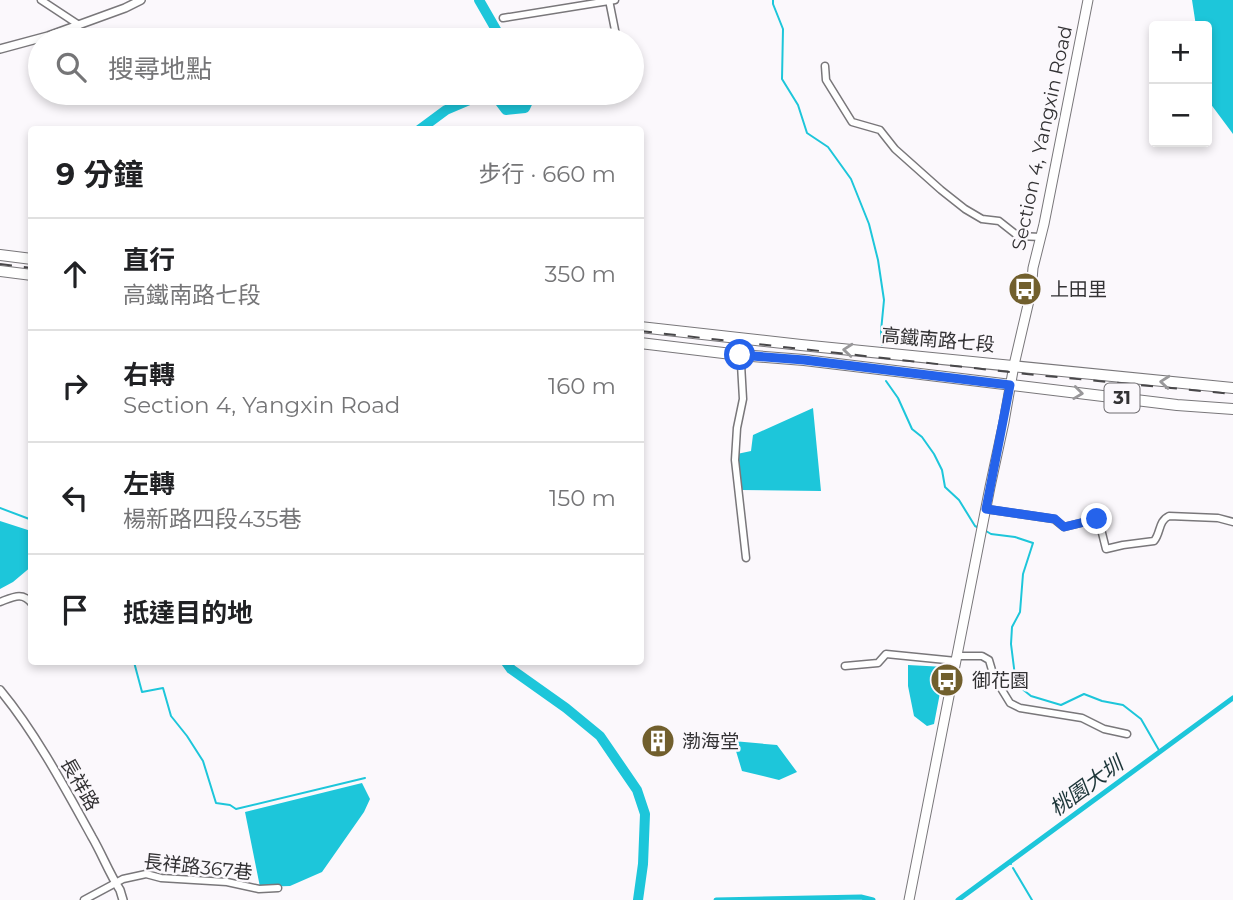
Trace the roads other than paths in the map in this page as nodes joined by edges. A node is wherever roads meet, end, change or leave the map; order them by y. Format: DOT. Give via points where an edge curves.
graph roads {
  1 [pos="41,0"];
  2 [pos="141,0"];
  3 [pos="609,0"];
  4 [pos="615,0"];
  5 [pos="1088,0"];
  6 [pos="503,18"];
  7 [pos="79,25"];
  8 [pos="71,28"];
  9 [pos="615,28"];
  10 [pos="28,41"];
  11 [pos="0,49"];
  12 [pos="825,66"];
  13 [pos="1041,237"];
  14 [pos="0,255"];
  15 [pos="28,258"];
  16 [pos="0,271"];
  17 [pos="28,274"];
  18 [pos="644,327"];
  19 [pos="644,343"];
  20 [pos="741,364"];
  21 [pos="1014,365"];
  22 [pos="1010,385"];
  23 [pos="1233,388"];
  24 [pos="1233,409"];
  25 [pos="986,509"];
  26 [pos="1233,522"];
  27 [pos="746,558"];
  28 [pos="28,600"];
  29 [pos="0,602"];
  30 [pos="957,659"];
  31 [pos="845,666"];
  32 [pos="0,690"];
  33 [pos="1127,734"];
  34 [pos="116,882"];
  35 [pos="278,888"];
  36 [pos="84,900"];
  37 [pos="123,900"];
  38 [pos="909,900"];
  1 -- 7 [label="street"];
  2 -- 7 [label="street"];
  3 -- 4 [label="street"];
  3 -- 6 [label="street"];
  3 -- 9 [label="street"];
  5 -- 13 [label="main road, Section 4, Yangxin Road"];
  7 -- 8 [label="street"];
  10 -- 11 [label="street"];
  12 -- 13 [label="street" via="826,80 852,122 880,130 895,149 965,209 982,219 999,220 1018,236"];
  13 -- 21 [label="main road, Section 4, Yangxin Road"];
  14 -- 15 [label="main road"];
  16 -- 17 [label="main road"];
  21 -- 18 [label="main road, 高鐵南路七段 / 31, one-way"];
  19 -- 22 [label="main road, 高鐵南路七段 / 31"];
  20 -- 27 [label="street" via="743,400 735,460"];
  21 -- 22 [label="main road, Section 4, Yangxin Road"];
  23 -- 21 [label="main road, 高鐵南路七段 / 31, one-way"];
  22 -- 24 [label="main road, 高鐵南路七段 / 31, one-way"];
  22 -- 25 [label="main road, Section 4, Yangxin Road"];
  25 -- 26 [label="street" via="1055,519 1064,527 1097,519 1106,549 1154,541 1168,516"];
  25 -- 30 [label="main road, Section 4, Yangxin Road"];
  28 -- 29 [label="street" via="20,595"];
  30 -- 31 [label="street" via="886,654 878,663"];
  30 -- 33 [label="street" via="982,656 989,660 1006,697 1020,708 1082,718"];
  30 -- 38 [label="main road, Section 4, Yangxin Road"];
  32 -- 34 [label="street, 長祥路" via="40,749"];
  34 -- 35 [label="street, 長祥路367巷" via="146,874"];
  34 -- 36 [label="street, 長祥路367巷"];
  34 -- 37 [label="street, 長祥路"];
}
